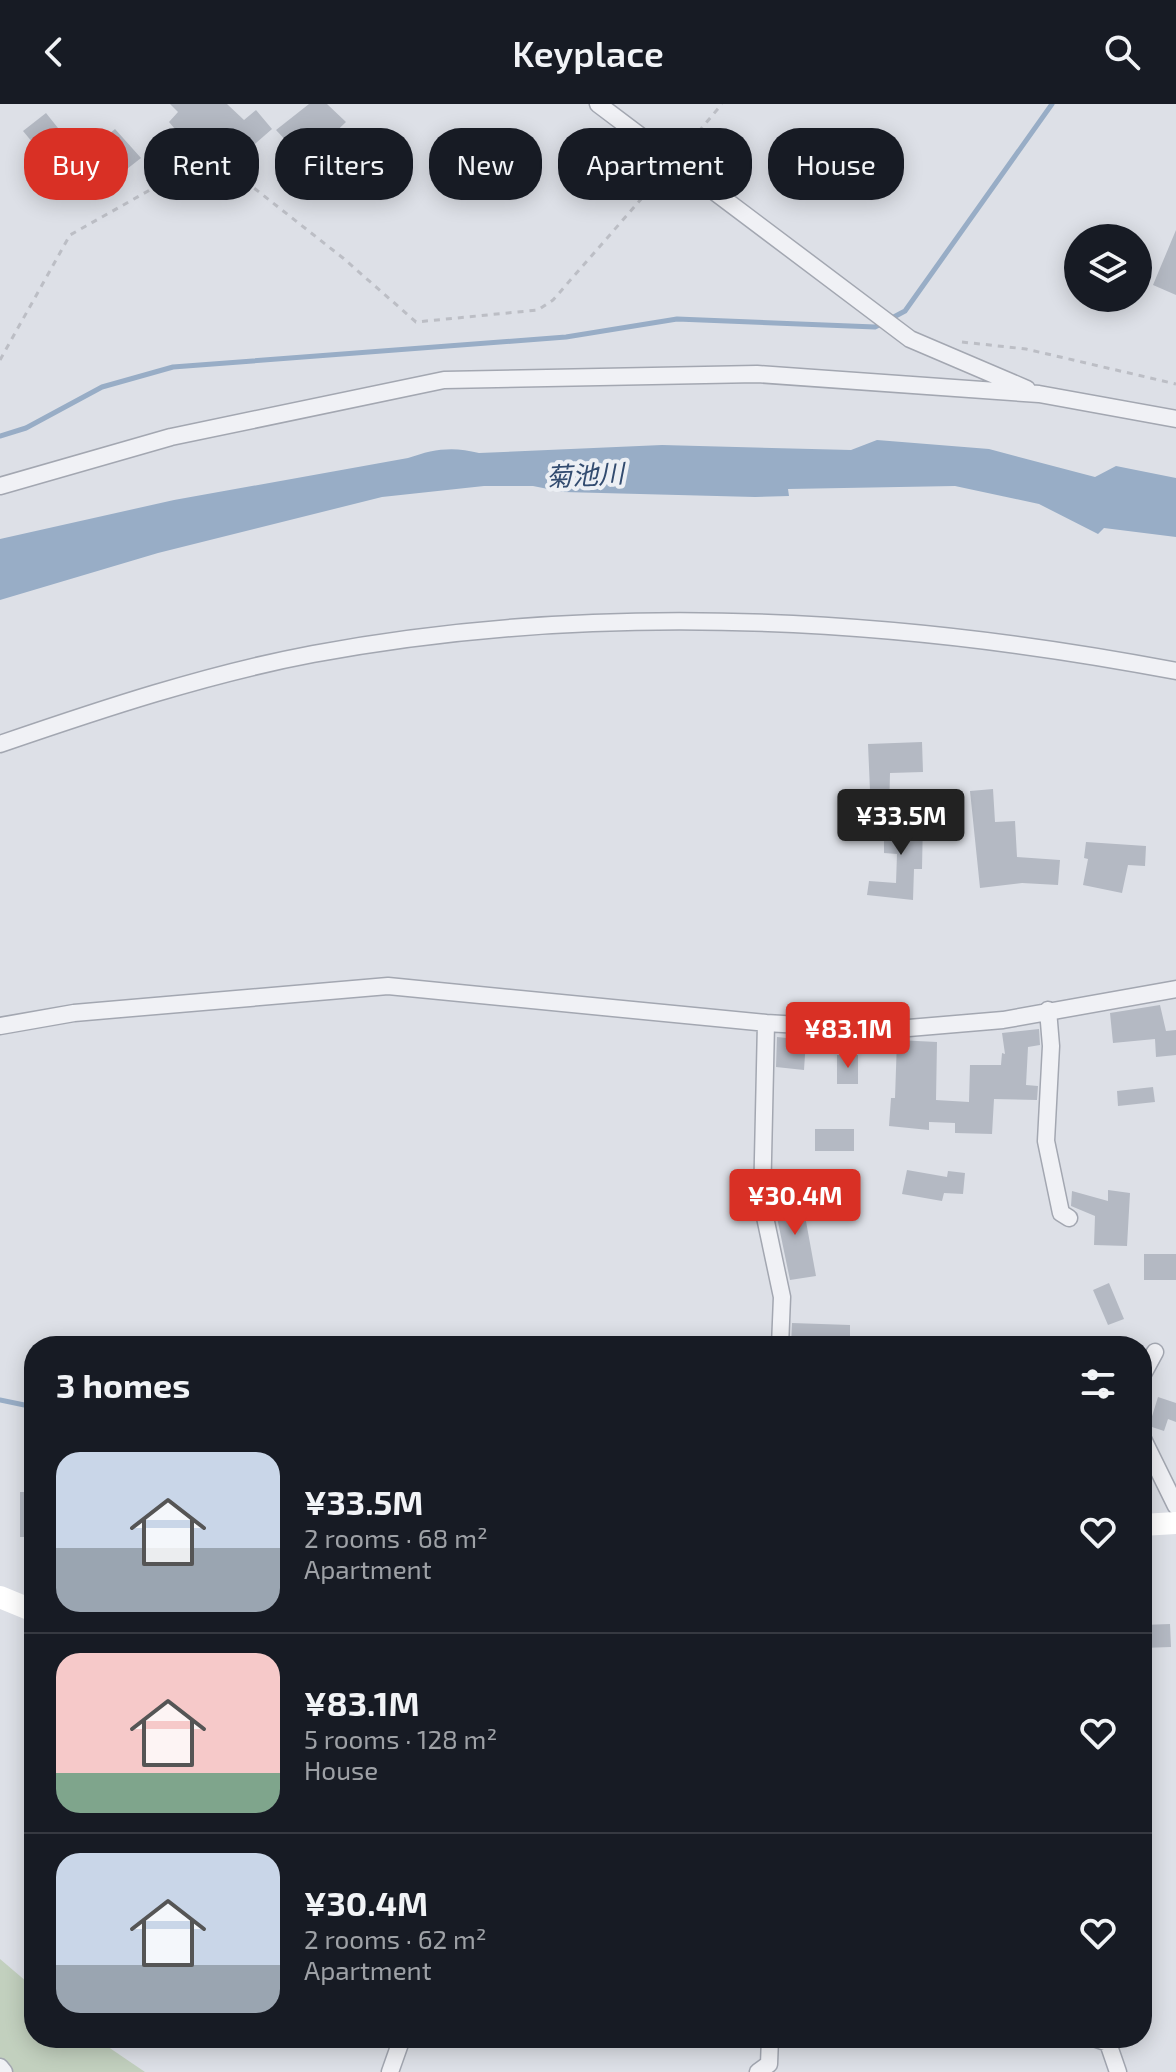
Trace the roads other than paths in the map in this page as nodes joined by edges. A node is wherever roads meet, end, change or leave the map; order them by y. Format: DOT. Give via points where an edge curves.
graph roads {
  1 [pos="598,104"];
  2 [pos="1039,394"];
  3 [pos="1176,419"];
  4 [pos="0,486"];
  5 [pos="1176,671"];
  6 [pos="0,744"];
  7 [pos="1176,989"];
  8 [pos="1048,1010"];
  9 [pos="766,1023"];
  10 [pos="0,1026"];
  11 [pos="1069,1218"];
  12 [pos="780,1336"];
  13 [pos="1155,1352"];
  14 [pos="1152,1358"];
  15 [pos="1152,1457"];
  16 [pos="1176,1506"];
  17 [pos="1176,1523"];
  18 [pos="1152,1524"];
  19 [pos="0,1597"];
  20 [pos="24,1607"];
  21 [pos="398,2048"];
  22 [pos="770,2048"];
  23 [pos="1110,2048"];
  24 [pos="0,2067"];
  25 [pos="4,2072"];
  26 [pos="390,2072"];
  27 [pos="758,2072"];
  28 [pos="1118,2072"];
  1 -- 2 [label="street" via="910,339"];
  2 -- 3 [label="street"];
  2 -- 4 [label="street" via="757,374 444,380 171,437"];
  5 -- 6 [label="street" via="1011,643 908,633 598,621 477,630 313,654 226,674"];
  7 -- 8 [label="street"];
  8 -- 9 [label="street" via="1003,1020 885,1030"];
  8 -- 11 [label="street" via="1046,1141 1061,1213"];
  9 -- 10 [label="street" via="388,986 74,1013"];
  9 -- 12 [label="street" via="762,1203 782,1297"];
  13 -- 14 [label="street"];
  15 -- 16 [label="street"];
  17 -- 18 [label="main road"];
  19 -- 20 [label="main road"];
  21 -- 26 [label="street"];
  22 -- 27 [label="street" via="769,2064"];
  23 -- 28 [label="street"];
  24 -- 25 [label="street"];
}
